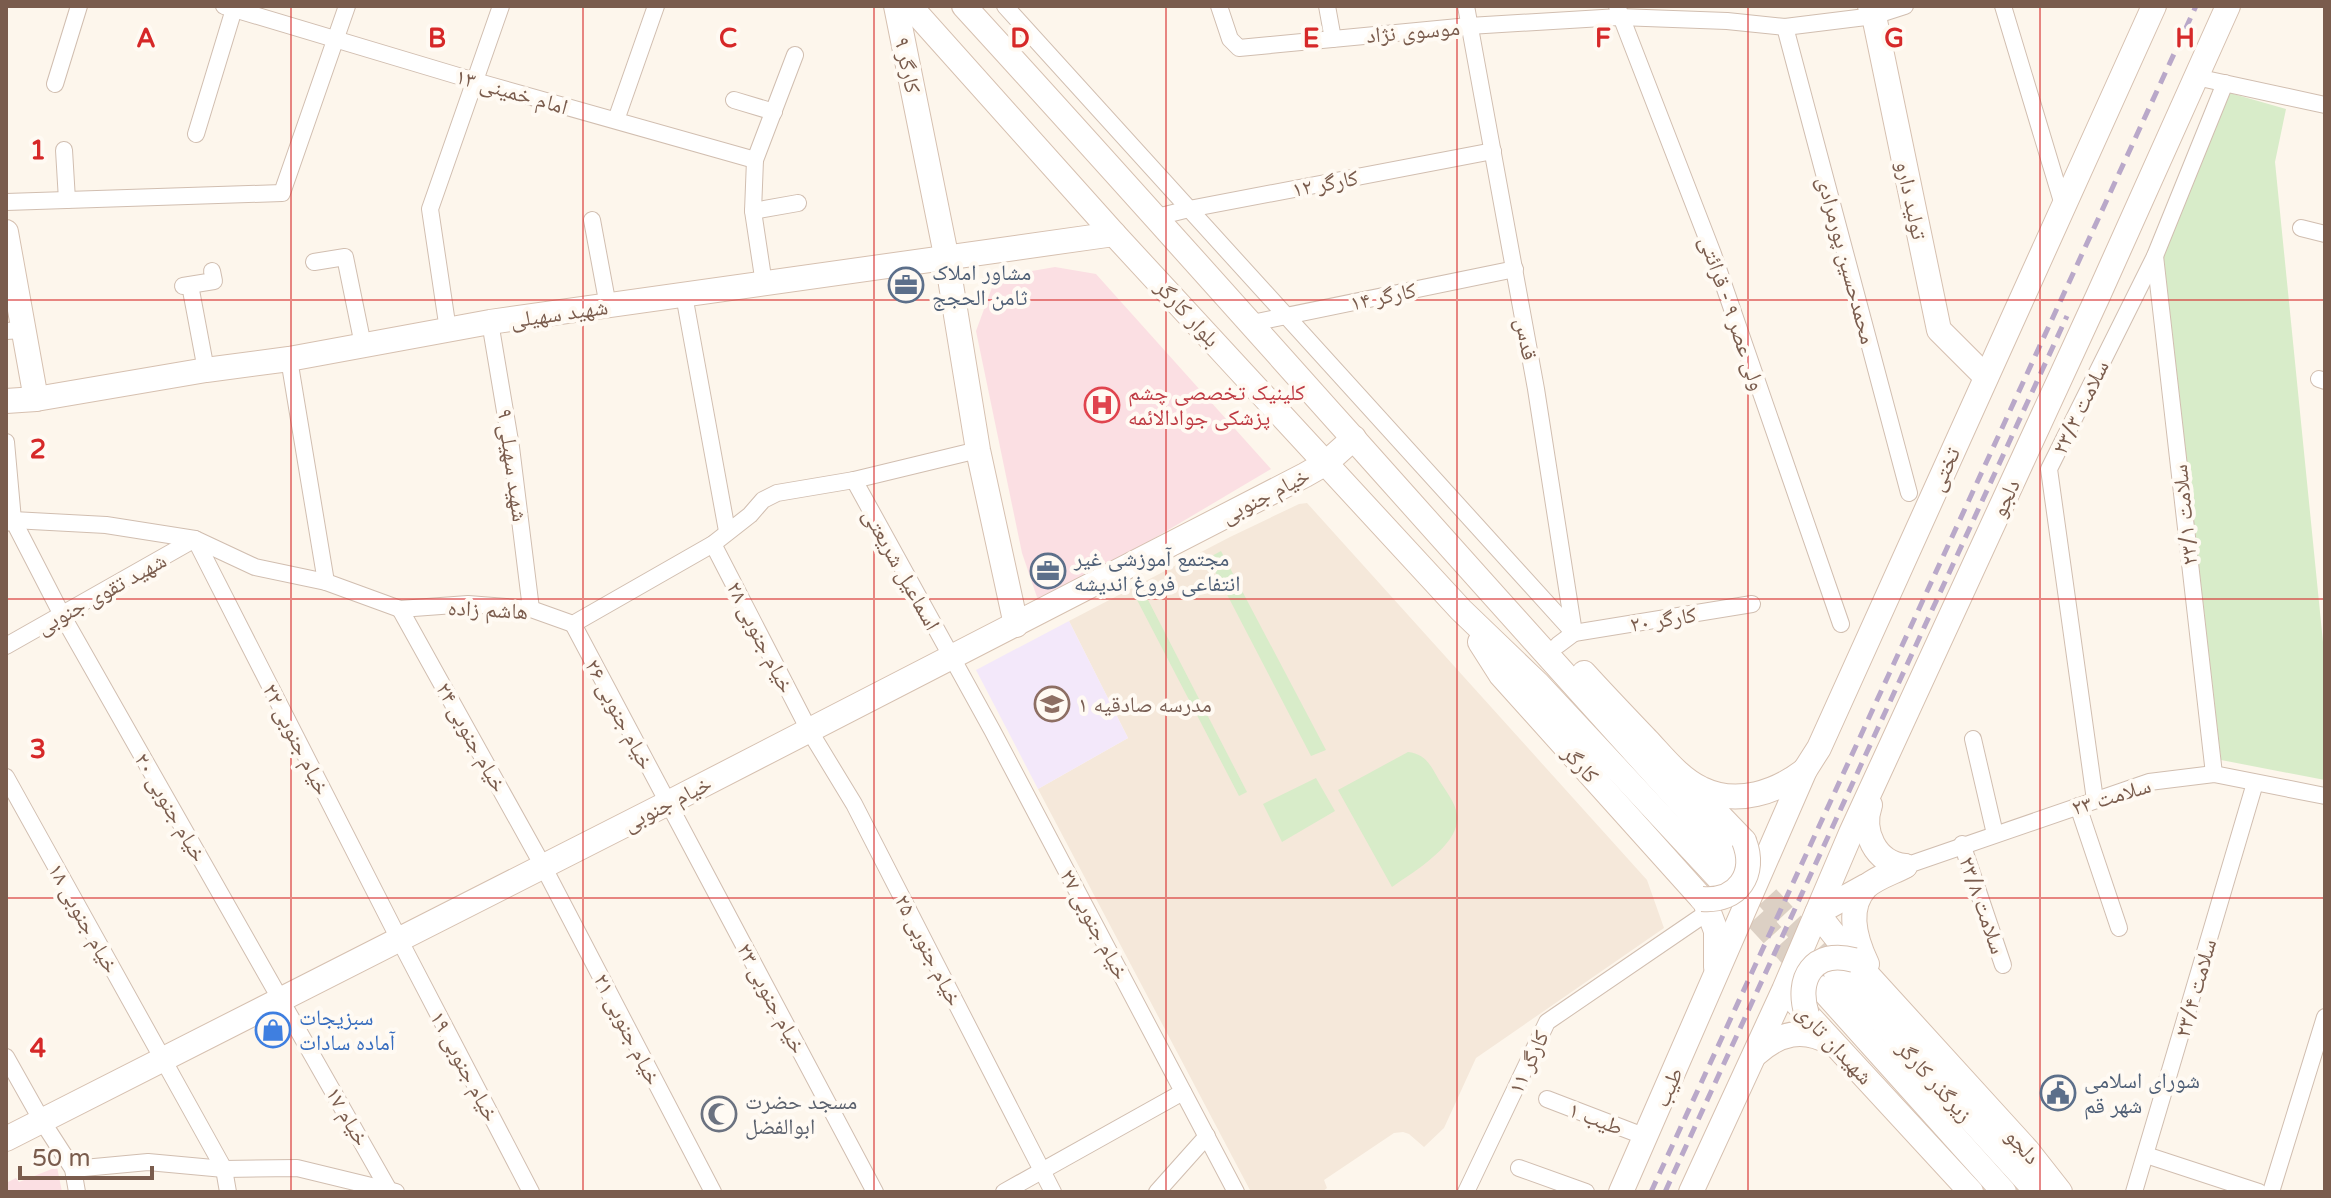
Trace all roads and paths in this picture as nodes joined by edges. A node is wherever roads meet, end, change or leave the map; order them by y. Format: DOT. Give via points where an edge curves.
graph roads {
  1 [pos="79,6"];
  2 [pos="347,6"];
  3 [pos="501,6"];
  4 [pos="656,6"];
  5 [pos="896,6"];
  6 [pos="910,6"];
  7 [pos="964,6"];
  8 [pos="1005,6"];
  9 [pos="1219,6"];
  10 [pos="1327,6"];
  11 [pos="1466,6"];
  12 [pos="1905,6"];
  13 [pos="2003,6"];
  14 [pos="2154,6"];
  15 [pos="2228,6"];
  16 [pos="229,8"];
  17 [pos="1872,11"];
  18 [pos="1618,12"];
  19 [pos="1469,26"];
  20 [pos="1785,27"];
  21 [pos="1333,39"];
  22 [pos="335,40"];
  23 [pos="795,55"];
  24 [pos="2196,77"];
  25 [pos="475,81"];
  26 [pos="2225,83"];
  27 [pos="55,84"];
  28 [pos="734,100"];
  29 [pos="2325,105"];
  30 [pos="774,112"];
  31 [pos="616,120"];
  32 [pos="196,134"];
  33 [pos="64,150"];
  34 [pos="1493,151"];
  35 [pos="755,160"];
  36 [pos="67,200"];
  37 [pos="6,202"];
  38 [pos="798,203"];
  39 [pos="2063,205"];
  40 [pos="1189,209"];
  41 [pos="753,211"];
  42 [pos="1157,217"];
  43 [pos="592,220"];
  44 [pos="2301,228"];
  45 [pos="6,232"];
  46 [pos="1114,234"];
  47 [pos="2325,234"];
  48 [pos="2155,256"];
  49 [pos="947,260"];
  50 [pos="314,262"];
  51 [pos="1515,269"];
  52 [pos="212,271"];
  53 [pos="764,284"];
  54 [pos="684,295"];
  55 [pos="608,306"];
  56 [pos="1286,316"];
  57 [pos="490,322"];
  58 [pos="1252,323"];
  59 [pos="448,330"];
  60 [pos="15,331"];
  61 [pos="363,345"];
  62 [pos="289,359"];
  63 [pos="206,370"];
  64 [pos="1986,377"];
  65 [pos="36,399"];
  66 [pos="6,401"];
  67 [pos="1354,438"];
  68 [pos="6,442"];
  69 [pos="978,450"];
  70 [pos="1326,463"];
  71 [pos="854,480"];
  72 [pos="1909,493"];
  73 [pos="10,522"];
  74 [pos="727,531"];
  75 [pos="195,539"];
  76 [pos="713,544"];
  77 [pos="326,582"];
  78 [pos="1752,604"];
  79 [pos="400,609"];
  80 [pos="531,609"];
  81 [pos="1461,610"];
  82 [pos="62,615"];
  83 [pos="573,624"];
  84 [pos="1841,624"];
  85 [pos="1016,625"];
  86 [pos="6,646"];
  87 [pos="1562,648"];
  88 [pos="951,658"];
  89 [pos="809,730"];
  90 [pos="1973,739"];
  91 [pos="1805,770"];
  92 [pos="1679,773"];
  93 [pos="2214,774"];
  94 [pos="6,777"];
  95 [pos="1875,780"];
  96 [pos="2255,783"];
  97 [pos="2325,796"];
  98 [pos="2095,800"];
  99 [pos="668,803"];
  100 [pos="2078,806"];
  101 [pos="1995,834"];
  102 [pos="1962,844"];
  103 [pos="543,866"];
  104 [pos="1905,866"];
  105 [pos="1866,886"];
  106 [pos="1705,905"];
  107 [pos="1817,913"];
  108 [pos="2119,928"];
  109 [pos="1736,933"];
  110 [pos="399,939"];
  111 [pos="2003,965"];
  112 [pos="1836,972"];
  113 [pos="1715,982"];
  114 [pos="1879,987"];
  115 [pos="1784,990"];
  116 [pos="280,998"];
  117 [pos="1807,1015"];
  118 [pos="2325,1017"];
  119 [pos="1838,1048"];
  120 [pos="1754,1055"];
  121 [pos="6,1057"];
  122 [pos="162,1059"];
  123 [pos="1183,1092"];
  124 [pos="1547,1099"];
  125 [pos="42,1121"];
  126 [pos="1207,1136"];
  127 [pos="1646,1137"];
  128 [pos="6,1139"];
  129 [pos="2146,1155"];
  130 [pos="1519,1168"];
  131 [pos="73,1169"];
  132 [pos="224,1169"];
  133 [pos="1043,1172"];
  134 [pos="393,1191"];
  135 [pos="77,1192"];
  136 [pos="228,1192"];
  137 [pos="531,1192"];
  138 [pos="713,1192"];
  139 [pos="875,1192"];
  140 [pos="1004,1192"];
  141 [pos="1053,1192"];
  142 [pos="1157,1192"];
  143 [pos="1236,1192"];
  144 [pos="1466,1192"];
  145 [pos="1586,1192"];
  146 [pos="1621,1192"];
  147 [pos="1691,1192"];
  148 [pos="1971,1192"];
  149 [pos="2004,1192"];
  150 [pos="2037,1192"];
  151 [pos="2060,1192"];
  152 [pos="2134,1192"];
  153 [pos="2259,1192"];
  154 [pos="2271,1192"];
  1 -- 27 [label="street"];
  2 -- 22 [label="street"];
  3 -- 25 [label="street"];
  4 -- 31 [label="street"];
  5 -- 49 [label="street, کارگر ۹"];
  6 -- 46 [label="street, بلوار کارگر"];
  7 -- 42 [label="street, بلوار کارگر"];
  8 -- 40 [label="street"];
  9 -- 21 [label="street, موسوی نژاد" via="1230,39 1239,48"];
  10 -- 21 [label="street"];
  11 -- 19 [label="street, قدس"];
  12 -- 17 [label="street, موسوی نژاد"];
  13 -- 39 [label="street"];
  14 -- 39 [label="street, تختی"];
  15 -- 24 [label="street, دلجو"];
  16 -- 22 [label="street, امام خمینی ۱۳"];
  16 -- 32 [label="street"];
  17 -- 20 [label="street, موسوی نژاد"];
  17 -- 64 [label="street, تولید دارو" via="1939,330"];
  18 -- 19 [label="street, موسوی نژاد"];
  18 -- 20 [label="street, موسوی نژاد"];
  18 -- 84 [label="street, ولی عصر ۹ - قرائتی" via="1713,254"];
  19 -- 21 [label="street, موسوی نژاد"];
  19 -- 34 [label="street, قدس"];
  20 -- 72 [label="street, محمدحسین پورمرادی"];
  22 -- 25 [label="street, امام خمینی ۱۳"];
  22 -- 36 [label="street" via="282,193"];
  23 -- 30 [label="street"];
  24 -- 26 [label="street"];
  24 -- 95 [label="street, دلجو"];
  25 -- 31 [label="street, امام خمینی ۱۳"];
  25 -- 59 [label="street" via="430,209"];
  26 -- 29 [label="street"];
  26 -- 48 [label="street, سلامت ۲۳/۳"];
  28 -- 30 [label="street"];
  30 -- 35 [label="street"];
  31 -- 35 [label="street, امام خمینی ۱۳"];
  33 -- 36 [label="street"];
  34 -- 40 [label="street, کارگر ۱۲"];
  34 -- 51 [label="street, قدس"];
  35 -- 41 [label="street"];
  36 -- 37 [label="street"];
  38 -- 41 [label="street"];
  39 -- 64 [label="street, تختی"];
  40 -- 42 [label="street, کارگر ۱۲"];
  40 -- 56 [label="street"];
  41 -- 53 [label="street"];
  42 -- 58 [label="street, بلوار کارگر"];
  43 -- 55 [label="street"];
  44 -- 47 [label="street"];
  45 -- 60 [label="street"];
  46 -- 49 [label="street, شهید سهیلی"];
  46 -- 70 [label="street, بلوار کارگر"];
  48 -- 93 [label="street, سلامت ۲۳/۱"];
  48 -- 98 [label="street, سلامت ۲۳/۳" via="2049,469"];
  49 -- 53 [label="street, شهید سهیلی"];
  49 -- 69 [label="street, کارگر ۹"];
  50 -- 61 [label="street" via="345,257"];
  51 -- 56 [label="street, کارگر ۱۴"];
  51 -- 87 [label="street, قدس"];
  52 -- 63 [label="street" via="214,281 186,285"];
  53 -- 54 [label="street, شهید سهیلی"];
  54 -- 55 [label="street, شهید سهیلی"];
  54 -- 74 [label="street"];
  55 -- 57 [label="street, شهید سهیلی"];
  56 -- 58 [label="street, کارگر ۱۴"];
  56 -- 87 [label="street"];
  57 -- 59 [label="street, شهید سهیلی"];
  57 -- 80 [label="street, شهید سهیلی ۹"];
  58 -- 67 [label="street, بلوار کارگر"];
  59 -- 61 [label="street, شهید سهیلی"];
  60 -- 65 [label="street"];
  61 -- 62 [label="street, شهید سهیلی"];
  62 -- 63 [label="street, شهید سهیلی"];
  62 -- 77 [label="street"];
  63 -- 65 [label="street, شهید سهیلی"];
  64 -- 91 [label="street, تختی"];
  65 -- 66 [label="street, شهید سهیلی"];
  67 -- 70 [label="street, خیام جنوبی"];
  67 -- 87 [label="street, بلوار کارگر" via="1526,633"];
  68 -- 73 [label="street"];
  69 -- 71 [label="street"];
  69 -- 85 [label="street, کارگر ۹"];
  70 -- 81 [label="street, بلوار کارگر"];
  70 -- 85 [label="street, خیام جنوبی"];
  71 -- 74 [label="street" via="777,493"];
  71 -- 88 [label="street, اسماعیل شریعتی"];
  73 -- 75 [label="street, هاشم زاده" via="106,525"];
  73 -- 82 [label="street, خیام جنوبی ۲۰"];
  74 -- 76 [label="street"];
  75 -- 77 [label="street, هاشم زاده" via="255,567"];
  75 -- 82 [label="street, شهید تقوی جنوبی"];
  75 -- 110 [label="street, خیام جنوبی ۲۲"];
  76 -- 83 [label="street"];
  76 -- 89 [label="street, خیام جنوبی ۲۸"];
  77 -- 79 [label="street, هاشم زاده"];
  78 -- 87 [label="street, کارگر ۲۰"];
  79 -- 80 [label="street, هاشم زاده" via="468,604"];
  79 -- 103 [label="street, خیام جنوبی ۲۴"];
  80 -- 83 [label="street, هاشم زاده"];
  81 -- 87 [label="street, بلوار کارگر" via="1734,878"];
  81 -- 106 [label="street, کارگر" via="1501,675"];
  82 -- 86 [label="street, شهید تقوی جنوبی"];
  82 -- 116 [label="street, خیام جنوبی ۲۰"];
  83 -- 99 [label="street, خیام جنوبی ۲۶"];
  85 -- 88 [label="street, خیام جنوبی"];
  87 -- 92 [label="street"];
  88 -- 89 [label="street, خیام جنوبی"];
  88 -- 123 [label="street, خیام جنوبی ۲۷"];
  89 -- 99 [label="street, خیام جنوبی"];
  89 -- 133 [label="street, خیام جنوبی ۲۵" via="854,804"];
  90 -- 101 [label="street"];
  91 -- 92 [label="street" via="1786,785 1740,796 1701,789"];
  91 -- 109 [label="street, تختی"];
  92 -- 106 [label="street, bridge" via="1744,841 1749,853 1739,887"];
  93 -- 96 [label="street, سلامت ۲۳"];
  93 -- 98 [label="street, سلامت ۲۳" via="2149,782"];
  94 -- 122 [label="street, خیام جنوبی ۱۸"];
  95 -- 104 [label="street" via="1868,834 1884,857"];
  95 -- 107 [label="street, دلجو"];
  96 -- 97 [label="street, سلامت ۲۳"];
  96 -- 129 [label="street, سلامت ۲۳/۴"];
  98 -- 100 [label="street, سلامت ۲۳"];
  99 -- 103 [label="street, خیام جنوبی"];
  99 -- 139 [label="street, خیام جنوبی ۲۳"];
  100 -- 101 [label="street, سلامت ۲۳"];
  100 -- 108 [label="street"];
  101 -- 102 [label="street, سلامت ۲۳"];
  102 -- 104 [label="street, سلامت ۲۳"];
  102 -- 111 [label="street, سلامت ۲۳/۸"];
  103 -- 110 [label="street, خیام جنوبی"];
  103 -- 138 [label="street, خیام جنوبی ۲۱"];
  104 -- 105 [label="street"];
  105 -- 107 [label="street"];
  105 -- 114 [label="street" via="1853,922"];
  106 -- 113 [label="street" via="1716,931"];
  106 -- 144 [label="street, کارگر ۱۱" via="1547,1022"];
  107 -- 112 [label="street"];
  107 -- 115 [label="street, دلجو"];
  109 -- 113 [label="street, طیب"];
  110 -- 116 [label="street, خیام جنوبی"];
  110 -- 137 [label="street, خیام جنوبی ۱۹"];
  112 -- 114 [label="street, دلجو"];
  112 -- 117 [label="street, bridge" via="1833,957 1811,968 1803,989"];
  112 -- 149 [label="street, زیرگذر کارگر"];
  112 -- 150 [label="street, زیرگذر کارگر"];
  113 -- 127 [label="street, طیب"];
  114 -- 151 [label="street, دلجو"];
  115 -- 117 [label="street, شهیدان تاری"];
  115 -- 120 [label="street, شهیدان تاری"];
  116 -- 122 [label="street, خیام جنوبی"];
  116 -- 134 [label="street, خیام ۱۷"];
  117 -- 119 [label="street, شهیدان تاری"];
  118 -- 154 [label="street"];
  119 -- 120 [label="street" via="1822,1038 1791,1033"];
  119 -- 148 [label="street, شهیدان تاری"];
  120 -- 147 [label="street, شهیدان تاری"];
  121 -- 125 [label="street"];
  122 -- 125 [label="street, خیام جنوبی"];
  122 -- 132 [label="street, خیام جنوبی ۱۸"];
  123 -- 126 [label="street, خیام جنوبی ۲۷"];
  123 -- 133 [label="street"];
  124 -- 127 [label="street, طیب ۱"];
  125 -- 128 [label="street, خیام جنوبی"];
  125 -- 131 [label="street"];
  126 -- 142 [label="street"];
  126 -- 143 [label="street, خیام جنوبی ۲۷"];
  127 -- 146 [label="street, طیب"];
  129 -- 152 [label="street, سلامت ۲۳/۴"];
  129 -- 153 [label="street"];
  130 -- 145 [label="street"];
  131 -- 132 [label="street" via="148,1162"];
  131 -- 135 [label="street"];
  132 -- 134 [label="street" via="297,1168"];
  132 -- 136 [label="street, خیام جنوبی ۱۸"];
  133 -- 140 [label="street"];
  133 -- 141 [label="street, خیام جنوبی ۲۵"];
}
